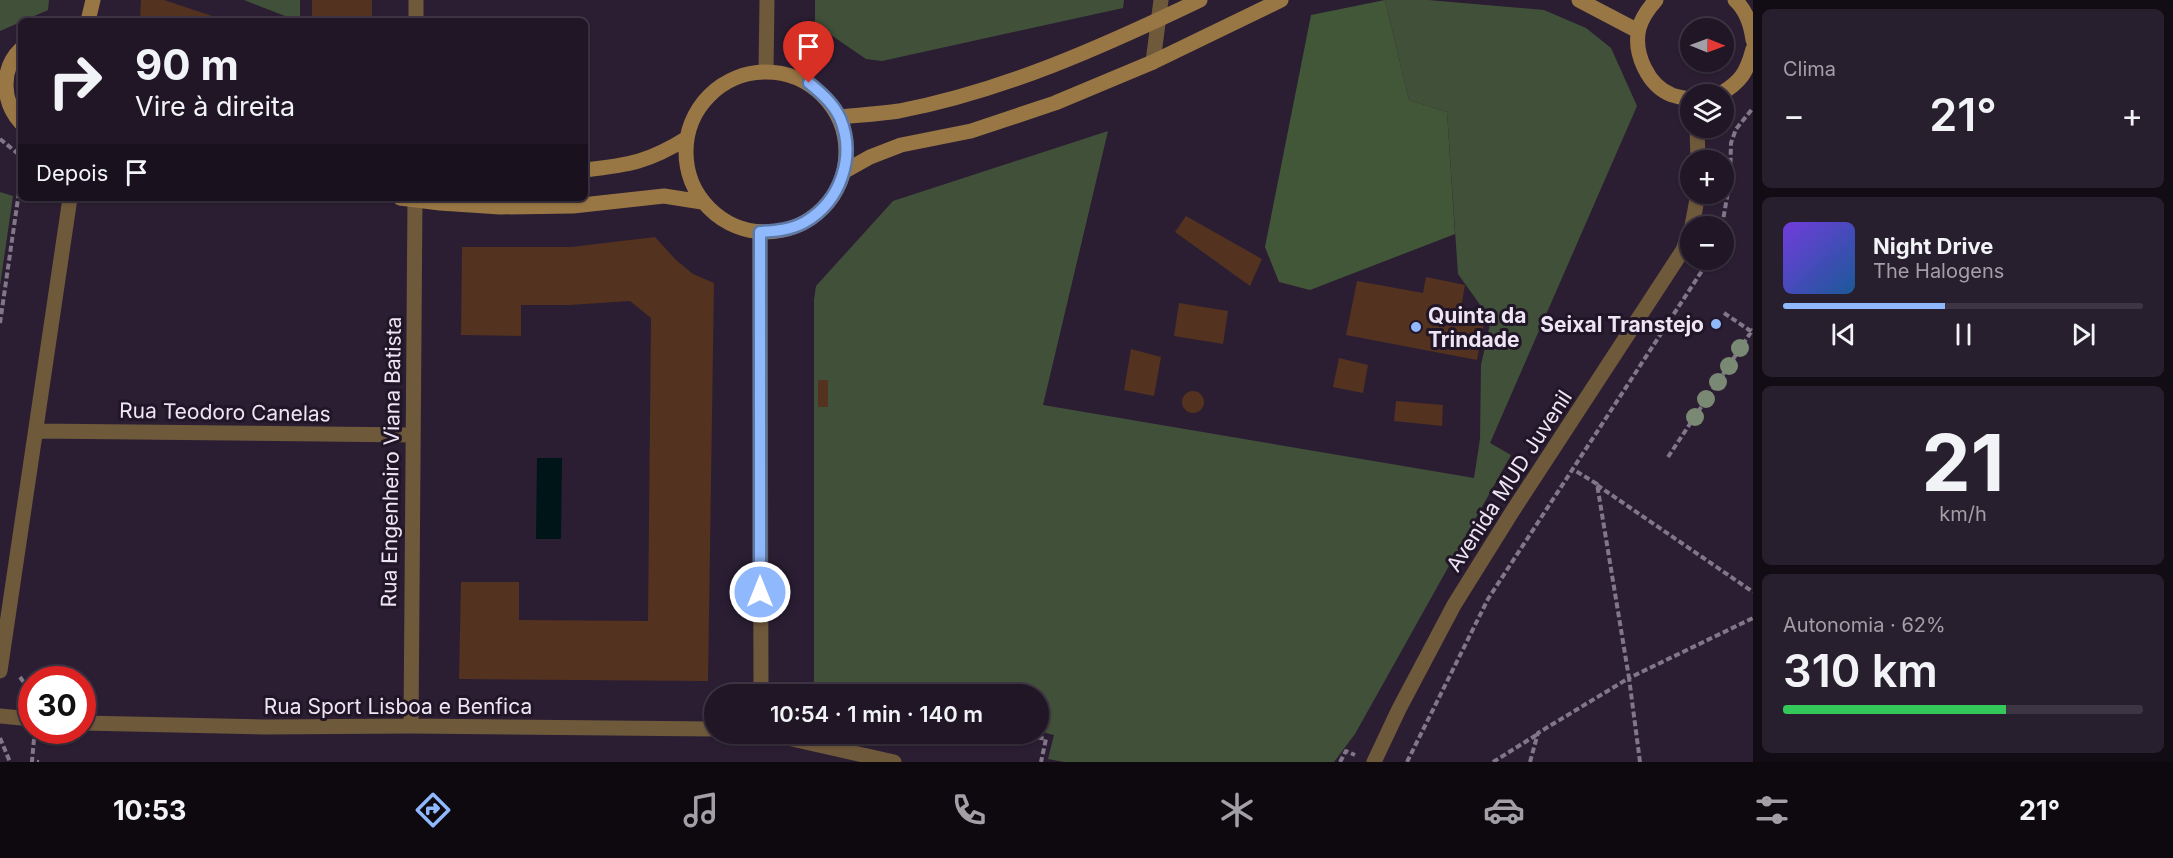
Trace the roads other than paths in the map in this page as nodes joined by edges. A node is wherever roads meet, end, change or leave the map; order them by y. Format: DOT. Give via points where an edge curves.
graph roads {
  1 [pos="93,0"];
  2 [pos="416,0"];
  3 [pos="767,0"];
  4 [pos="1161,0"];
  5 [pos="1281,0"];
  6 [pos="1579,0"];
  7 [pos="1656,0"];
  8 [pos="1735,0"];
  9 [pos="1189,2"];
  10 [pos="89,18"];
  11 [pos="416,18"];
  12 [pos="1159,20"];
  13 [pos="1638,31"];
  14 [pos="1753,40"];
  15 [pos="1753,49"];
  16 [pos="18,50"];
  17 [pos="0,52"];
  18 [pos="18,52"];
  19 [pos="1154,62"];
  20 [pos="766,71"];
  21 [pos="1734,86"];
  22 [pos="1680,97"];
  23 [pos="4,100"];
  24 [pos="839,117"];
  25 [pos="18,120"];
  26 [pos="687,138"];
  27 [pos="588,170"];
  28 [pos="845,171"];
  29 [pos="70,201"];
  30 [pos="410,201"];
  31 [pos="432,201"];
  32 [pos="702,202"];
  33 [pos="760,232"];
  34 [pos="1680,255"];
  35 [pos="37,431"];
  36 [pos="412,435"];
  37 [pos="0,671"];
  38 [pos="761,684"];
  39 [pos="0,716"];
  40 [pos="18,718"];
  41 [pos="96,723"];
  42 [pos="411,726"];
  43 [pos="704,729"];
  44 [pos="814,744"];
  45 [pos="894,762"];
  46 [pos="1374,762"];
  1 -- 10 [label="main road"];
  2 -- 11 [label="street"];
  3 -- 20 [label="street"];
  4 -- 12 [label="street"];
  5 -- 19 [label="main road"];
  6 -- 13 [label="main road"];
  7 -- 13 [label="main road"];
  8 -- 14 [label="main road" via="1751,24"];
  9 -- 12 [label="main road"];
  12 -- 19 [label="street"];
  12 -- 24 [label="main road" via="1014,80 898,111"];
  13 -- 22 [label="main road" via="1639,56 1650,79 1670,95"];
  15 -- 21 [label="main road" via="1748,67"];
  16 -- 17 [label="main road"];
  18 -- 23 [label="main road" via="6,76"];
  19 -- 28 [label="main road" via="1009,120 901,145"];
  20 -- 24 [label="main road" via="789,74 809,83 827,98"];
  20 -- 26 [label="main road" via="744,74 723,83 693,117"];
  23 -- 25 [label="main road"];
  24 -- 28 [label="main road" via="847,144"];
  26 -- 27 [label="main road" via="645,161"];
  26 -- 32 [label="main road" via="686,160"];
  28 -- 33 [label="main road" via="822,210 804,223 783,231"];
  29 -- 35 [label="street"];
  30 -- 36 [label="street, Rua Engenheiro Viana Batista"];
  31 -- 32 [label="main road" via="500,207 573,206 664,196"];
  32 -- 33 [label="main road" via="738,228"];
  33 -- 38 [label="street"];
  34 -- 46 [label="street, Avenida MUD Juvenil" via="1454,605"];
  35 -- 36 [label="street, Rua Teodoro Canelas"];
  35 -- 37 [label="street"];
  36 -- 42 [label="street, Rua Engenheiro Viana Batista"];
  39 -- 40 [label="street"];
  41 -- 42 [label="street, Rua Sport Lisboa e Benfica"];
  42 -- 43 [label="street, Rua Sport Lisboa e Benfica"];
  44 -- 45 [label="street"];
}
